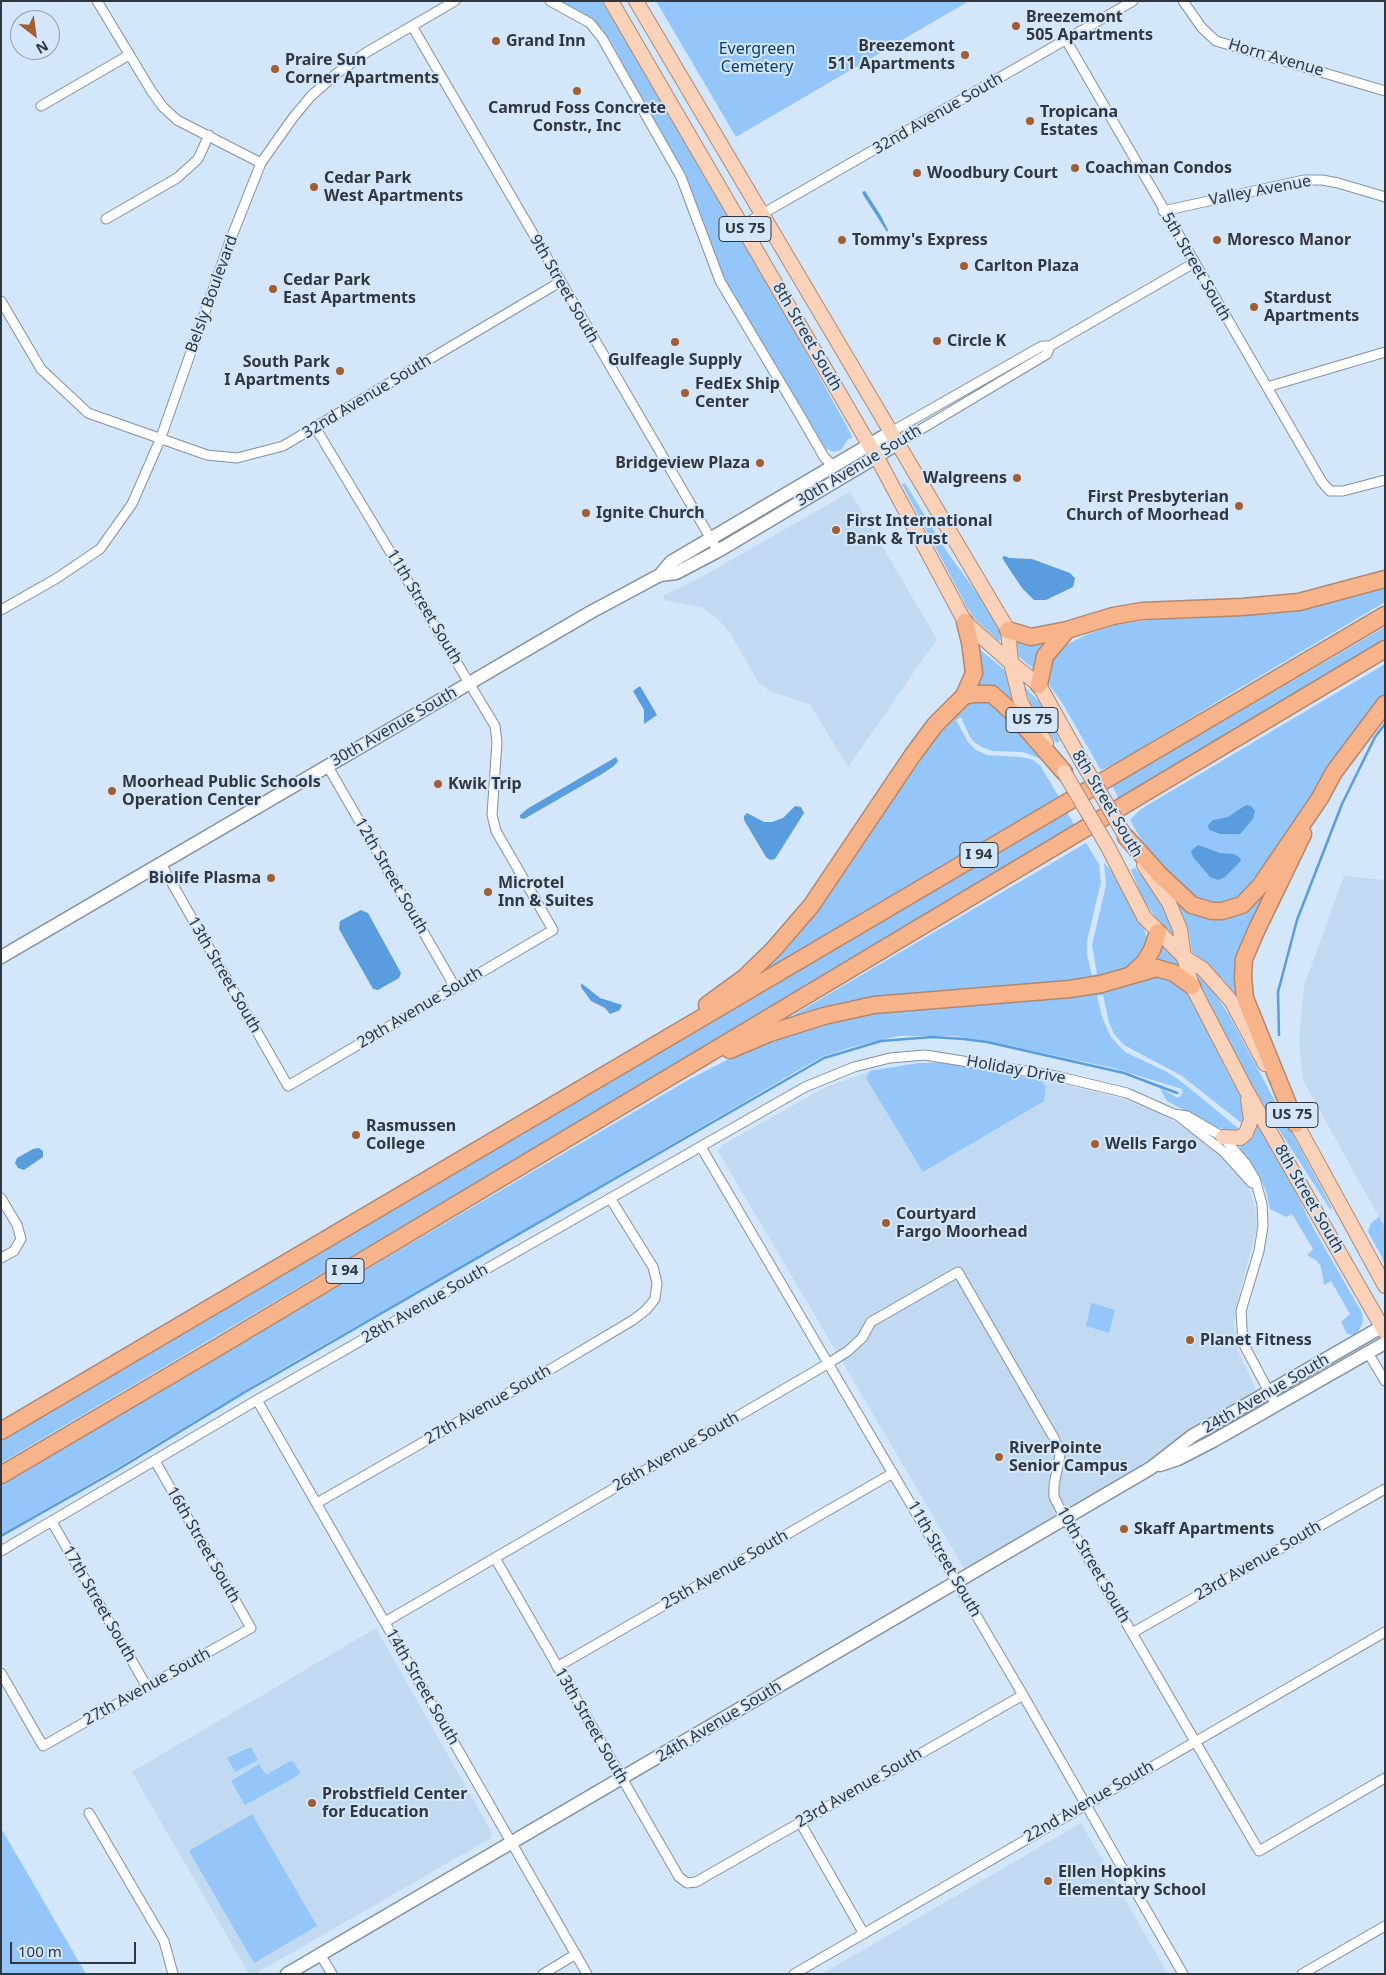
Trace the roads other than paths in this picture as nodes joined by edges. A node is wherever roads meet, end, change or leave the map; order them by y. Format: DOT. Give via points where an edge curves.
graph roads {
  1 [pos="98,1"];
  2 [pos="455,1"];
  3 [pos="550,1"];
  4 [pos="611,1"];
  5 [pos="636,1"];
  6 [pos="1133,1"];
  7 [pos="1183,1"];
  8 [pos="412,26"];
  9 [pos="1066,40"];
  10 [pos="129,55"];
  11 [pos="1385,91"];
  12 [pos="41,106"];
  13 [pos="209,136"];
  14 [pos="261,163"];
  15 [pos="1385,198"];
  16 [pos="1163,211"];
  17 [pos="762,215"];
  18 [pos="106,219"];
  19 [pos="743,225"];
  20 [pos="1194,263"];
  21 [pos="560,282"];
  22 [pos="1,301"];
  23 [pos="1050,346"];
  24 [pos="1385,352"];
  25 [pos="981,380"];
  26 [pos="1267,387"];
  27 [pos="986,390"];
  28 [pos="315,427"];
  29 [pos="894,437"];
  30 [pos="160,440"];
  31 [pos="869,444"];
  32 [pos="876,457"];
  33 [pos="833,466"];
  34 [pos="1385,480"];
  35 [pos="710,539"];
  36 [pos="718,551"];
  37 [pos="660,575"];
  38 [pos="1385,579"];
  39 [pos="1,610"];
  40 [pos="1385,615"];
  41 [pos="965,622"];
  42 [pos="1008,630"];
  43 [pos="1067,630"];
  44 [pos="1385,649"];
  45 [pos="1011,664"];
  46 [pos="470,684"];
  47 [pos="1039,685"];
  48 [pos="964,696"];
  49 [pos="1385,704"];
  50 [pos="327,765"];
  51 [pos="1064,772"];
  52 [pos="1320,798"];
  53 [pos="1126,837"];
  54 [pos="161,864"];
  55 [pos="553,930"];
  56 [pos="1158,932"];
  57 [pos="1,957"];
  58 [pos="1184,957"];
  59 [pos="1131,974"];
  60 [pos="1192,986"];
  61 [pos="455,987"];
  62 [pos="688,1066"];
  63 [pos="854,1067"];
  64 [pos="618,1068"];
  65 [pos="288,1086"];
  66 [pos="1246,1090"];
  67 [pos="1174,1114"];
  68 [pos="1296,1124"];
  69 [pos="1223,1138"];
  70 [pos="701,1147"];
  71 [pos="1259,1192"];
  72 [pos="1,1198"];
  73 [pos="610,1198"];
  74 [pos="1,1258"];
  75 [pos="958,1272"];
  76 [pos="1385,1286"];
  77 [pos="1384,1328"];
  78 [pos="1385,1343"];
  79 [pos="1368,1353"];
  80 [pos="830,1363"];
  81 [pos="1385,1381"];
  82 [pos="1269,1392"];
  83 [pos="257,1400"];
  84 [pos="1276,1405"];
  85 [pos="1211,1425"];
  86 [pos="1,1431"];
  87 [pos="1218,1438"];
  88 [pos="156,1461"];
  89 [pos="1151,1468"];
  90 [pos="893,1473"];
  91 [pos="1,1475"];
  92 [pos="1385,1489"];
  93 [pos="317,1504"];
  94 [pos="1065,1518"];
  95 [pos="52,1522"];
  96 [pos="1,1551"];
  97 [pos="495,1558"];
  98 [pos="957,1582"];
  99 [pos="385,1622"];
  100 [pos="251,1628"];
  101 [pos="1385,1632"];
  102 [pos="1132,1633"];
  103 [pos="557,1668"];
  104 [pos="1,1673"];
  105 [pos="147,1687"];
  106 [pos="1023,1695"];
  107 [pos="1194,1742"];
  108 [pos="1385,1778"];
  109 [pos="622,1779"];
  110 [pos="1086,1803"];
  111 [pos="89,1813"];
  112 [pos="800,1822"];
  113 [pos="510,1842"];
  114 [pos="696,1882"];
  115 [pos="1385,1926"];
  116 [pos="864,1934"];
  117 [pos="320,1954"];
  118 [pos="576,1954"];
  119 [pos="1312,1971"];
  120 [pos="173,1974"];
  121 [pos="287,1974"];
  122 [pos="332,1974"];
  123 [pos="542,1974"];
  124 [pos="587,1974"];
  125 [pos="794,1974"];
  126 [pos="1182,1974"];
  127 [pos="1302,1974"];
  1 -- 10 [label="street"];
  2 -- 8 [label="street, Belsly Boulevard"];
  3 -- 33 [label="street" via="590,23 602,38 681,177 720,281 824,457"];
  4 -- 19 [label="main road, 8th Street South / US 75"];
  5 -- 17 [label="main road, 8th Street South / US 75"];
  6 -- 9 [label="street, 32nd Avenue South"];
  7 -- 11 [label="street, Horn Avenue" via="1202,28 1216,41"];
  8 -- 14 [label="street, Belsly Boulevard" via="367,52 311,96"];
  8 -- 21 [label="street, 9th Street South"];
  9 -- 16 [label="street, 5th Street South"];
  9 -- 17 [label="street, 32nd Avenue South"];
  10 -- 12 [label="street"];
  10 -- 13 [label="street" via="163,107 177,120"];
  13 -- 14 [label="street"];
  13 -- 18 [label="street" via="198,159 177,178"];
  14 -- 30 [label="street, Belsly Boulevard"];
  15 -- 16 [label="street, Valley Avenue" via="1338,183 1304,180"];
  16 -- 20 [label="street, 5th Street South"];
  17 -- 19 [label="street, 32nd Avenue South"];
  17 -- 29 [label="main road, 8th Street South / US 75"];
  19 -- 31 [label="main road, 8th Street South / US 75"];
  20 -- 23 [label="street, 30th Avenue South"];
  20 -- 26 [label="street, 5th Street South"];
  21 -- 28 [label="street, 32nd Avenue South"];
  21 -- 35 [label="street, 9th Street South"];
  22 -- 30 [label="street" via="41,370 88,413"];
  23 -- 25 [label="street, 30th Avenue South" via="1042,346"];
  23 -- 27 [label="street, 30th Avenue South" via="1048,354"];
  24 -- 26 [label="street"];
  25 -- 27 [label="street"];
  25 -- 29 [label="street, 30th Avenue South"];
  26 -- 34 [label="street, 5th Street South" via="1330,491 1343,491"];
  27 -- 29 [label="street, 30th Avenue South"];
  28 -- 30 [label="street, 32nd Avenue South" via="283,446 237,458 207,455"];
  28 -- 46 [label="street, 11th Street South"];
  29 -- 31 [label="street, 30th Avenue South"];
  29 -- 32 [label="street, 30th Avenue South"];
  29 -- 42 [label="main road, 8th Street South / US 75"];
  30 -- 39 [label="street, Belsly Boulevard" via="132,504 100,549"];
  31 -- 32 [label="main road, 8th Street South / US 75"];
  31 -- 33 [label="street, 30th Avenue South"];
  32 -- 36 [label="street, 30th Avenue South"];
  32 -- 41 [label="main road, 8th Street South / US 75"];
  33 -- 35 [label="street, 30th Avenue South"];
  35 -- 36 [label="street, 9th Street South"];
  35 -- 37 [label="street, 30th Avenue South" via="671,562"];
  36 -- 37 [label="street, 30th Avenue South" via="676,573"];
  37 -- 46 [label="street, 30th Avenue South"];
  38 -- 43 [label="highway" via="1299,602 1142,611"];
  40 -- 64 [label="highway, I 94"];
  41 -- 45 [label="main road, 8th Street South / US 75"];
  41 -- 48 [label="highway" via="974,673"];
  42 -- 43 [label="highway" via="1031,637"];
  42 -- 45 [label="main road, 8th Street South / US 75"];
  43 -- 47 [label="highway" via="1045,656"];
  44 -- 62 [label="highway, I 94"];
  45 -- 47 [label="main road, 8th Street South / US 75"];
  45 -- 51 [label="main road, 8th Street South / US 75" via="1021,703"];
  46 -- 50 [label="street, 30th Avenue South"];
  46 -- 55 [label="street, 11th Street South" via="495,726 497,742 492,815 496,831"];
  47 -- 53 [label="main road, 8th Street South / US 75, bridge"];
  48 -- 51 [label="highway" via="992,694 1013,713"];
  48 -- 64 [label="highway" via="923,740 811,906 773,950 744,978"];
  49 -- 52 [label="highway" via="1334,772"];
  50 -- 54 [label="street, 30th Avenue South"];
  50 -- 61 [label="street, 12th Street South"];
  51 -- 56 [label="main road, 8th Street South / US 75, bridge" via="1144,917"];
  52 -- 53 [label="highway" via="1260,886 1242,905 1232,910 1212,911 1192,905"];
  52 -- 68 [label="highway" via="1244,959 1245,998"];
  53 -- 58 [label="main road, 8th Street South / US 75" via="1169,903 1180,929"];
  54 -- 57 [label="street, 30th Avenue South"];
  54 -- 65 [label="street, 13th Street South"];
  55 -- 61 [label="street, 29th Avenue South"];
  56 -- 58 [label="main road, 8th Street South / US 75"];
  56 -- 59 [label="highway" via="1144,963"];
  58 -- 60 [label="main road, 8th Street South / US 75"];
  58 -- 68 [label="main road, 8th Street South / US 75" via="1203,969 1232,1002"];
  59 -- 60 [label="highway" via="1157,968 1174,973"];
  59 -- 62 [label="highway" via="1101,984 1070,989 874,1005 770,1033"];
  60 -- 66 [label="main road, 8th Street South / US 75"];
  61 -- 65 [label="street, 29th Avenue South"];
  62 -- 91 [label="highway, I 94"];
  63 -- 67 [label="street, Holiday Drive" via="890,1058 925,1055 1056,1076 1118,1091"];
  63 -- 70 [label="street, 28th Avenue South" via="806,1087"];
  64 -- 86 [label="highway, I 94"];
  66 -- 69 [label="main road" via="1250,1126 1240,1138"];
  66 -- 77 [label="main road, 8th Street South / US 75"];
  67 -- 69 [label="street, Holiday Drive" via="1187,1116"];
  67 -- 71 [label="street, Holiday Drive" via="1224,1152"];
  68 -- 76 [label="main road, 8th Street South / US 75"];
  69 -- 71 [label="street, Holiday Drive" via="1246,1164"];
  70 -- 73 [label="street, 28th Avenue South"];
  70 -- 80 [label="street, 11th Street South"];
  71 -- 82 [label="street, Holiday Drive" via="1264,1226 1260,1251 1241,1310 1243,1343"];
  72 -- 74 [label="street" via="17,1225 21,1239 14,1251"];
  73 -- 83 [label="street, 28th Avenue South"];
  73 -- 93 [label="street, 27th Avenue South" via="653,1267 657,1283 655,1299 646,1310"];
  75 -- 80 [label="street, 26th Avenue South" via="871,1322 862,1338"];
  75 -- 94 [label="street, 10th Street South" via="1054,1438 1060,1455 1054,1497"];
  77 -- 82 [label="street, 24th Avenue South"];
  78 -- 79 [label="street, 24th Avenue South"];
  79 -- 81 [label="street"];
  79 -- 84 [label="street, 24th Avenue South"];
  80 -- 90 [label="street, 11th Street South"];
  80 -- 97 [label="street, 26th Avenue South"];
  82 -- 84 [label="street, Holiday Drive"];
  82 -- 85 [label="street, 24th Avenue South"];
  83 -- 88 [label="street, 28th Avenue South"];
  83 -- 93 [label="street, 14th Street South"];
  84 -- 87 [label="street, 24th Avenue South"];
  85 -- 87 [label="street"];
  85 -- 89 [label="street, 24th Avenue South"];
  87 -- 89 [label="street, 24th Avenue South" via="1178,1459"];
  88 -- 95 [label="street, 28th Avenue South"];
  88 -- 100 [label="street, 16th Street South"];
  89 -- 94 [label="street, 24th Avenue South"];
  90 -- 98 [label="street, 11th Street South"];
  90 -- 103 [label="street, 25th Avenue South"];
  92 -- 102 [label="street, 23rd Avenue South"];
  93 -- 99 [label="street, 14th Street South"];
  94 -- 98 [label="street, 24th Avenue South"];
  94 -- 102 [label="street, 10th Street South"];
  95 -- 96 [label="street, 28th Avenue South"];
  95 -- 105 [label="street, 17th Street South"];
  97 -- 99 [label="street, 26th Avenue South"];
  97 -- 103 [label="street, 13th Street South"];
  98 -- 106 [label="street, 11th Street South"];
  98 -- 109 [label="street, 24th Avenue South"];
  99 -- 113 [label="street, 14th Street South"];
  100 -- 105 [label="street, 27th Avenue South"];
  101 -- 107 [label="street, 22nd Avenue South"];
  102 -- 107 [label="street, 10th Street South"];
  103 -- 109 [label="street, 13th Street South"];
  104 -- 105 [label="street, 27th Avenue South" via="44,1746"];
  106 -- 110 [label="street, 11th Street South"];
  106 -- 112 [label="street, 23rd Avenue South"];
  107 -- 108 [label="street, 10th Street South" via="1259,1851"];
  107 -- 110 [label="street, 22nd Avenue South"];
  109 -- 113 [label="street, 24th Avenue South"];
  109 -- 114 [label="street, 13th Street South" via="679,1877 687,1882"];
  110 -- 116 [label="street, 22nd Avenue South"];
  110 -- 126 [label="street, 11th Street South"];
  111 -- 120 [label="street" via="164,1941"];
  112 -- 114 [label="street, 23rd Avenue South"];
  112 -- 116 [label="street"];
  113 -- 117 [label="street, 24th Avenue South"];
  113 -- 118 [label="street, 14th Street South"];
  115 -- 119 [label="street"];
  116 -- 125 [label="street, 22nd Avenue South"];
  117 -- 121 [label="street, 24th Avenue South"];
  117 -- 122 [label="street"];
  118 -- 123 [label="street"];
  118 -- 124 [label="street, 14th Street South"];
  119 -- 127 [label="street"];
}
